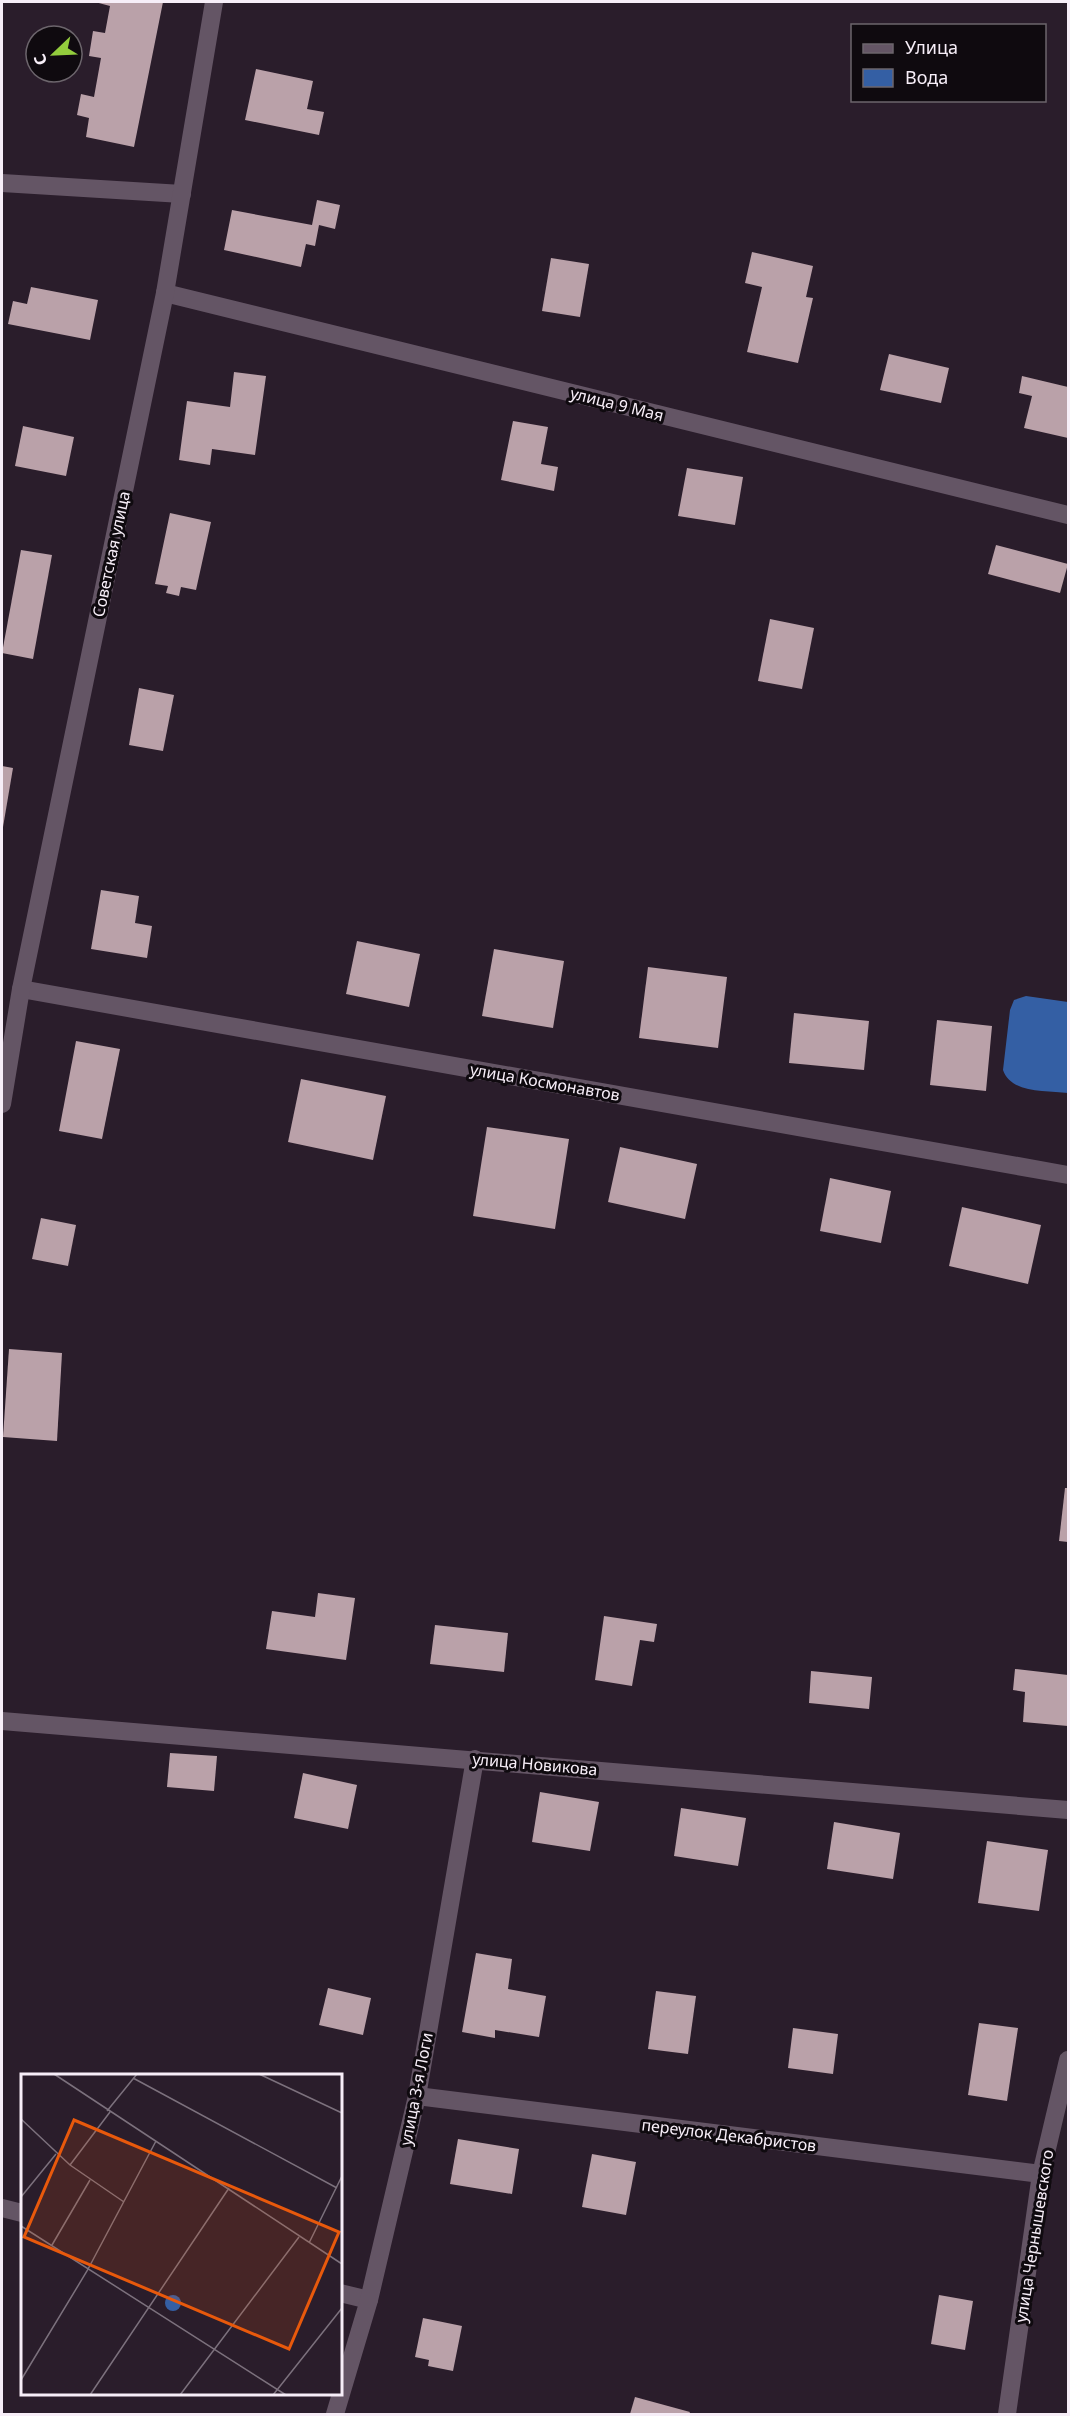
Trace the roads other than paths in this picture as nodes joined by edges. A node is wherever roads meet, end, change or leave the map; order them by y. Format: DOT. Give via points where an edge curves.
graph roads {
  1 [pos="214,2"];
  2 [pos="2,183"];
  3 [pos="182,194"];
  4 [pos="165,293"];
  5 [pos="1068,515"];
  6 [pos="21,989"];
  7 [pos="2,1104"];
  8 [pos="1068,1175"];
  9 [pos="2,1721"];
  10 [pos="475,1759"];
  11 [pos="1068,1810"];
  12 [pos="1068,2060"];
  13 [pos="417,2096"];
  14 [pos="1041,2174"];
  15 [pos="2,2208"];
  16 [pos="21,2213"];
  17 [pos="342,2293"];
  18 [pos="369,2300"];
  19 [pos="342,2391"];
  20 [pos="341,2395"];
  21 [pos="335,2415"];
  22 [pos="1007,2415"];
  1 -- 3 [label="street, Советская улица"];
  2 -- 3 [label="street"];
  3 -- 4 [label="street, Советская улица"];
  4 -- 5 [label="street, улица 9 Мая"];
  4 -- 6 [label="street, Советская улица"];
  6 -- 7 [label="street, Советская улица"];
  6 -- 8 [label="street, улица Космонавтов"];
  9 -- 10 [label="street, улица Новикова"];
  10 -- 11 [label="street, улица Новикова"];
  10 -- 13 [label="street, улица 3-я Логи"];
  12 -- 14 [label="street, улица Чернышевского"];
  13 -- 14 [label="street, переулок Декабристов"];
  13 -- 18 [label="street, улица 3-я Логи"];
  14 -- 22 [label="street, улица Чернышевского"];
  15 -- 16 [label="street"];
  17 -- 18 [label="street"];
  18 -- 19 [label="street, улица 3-я Логи"];
  20 -- 21 [label="street, улица 3-я Логи"];
}
